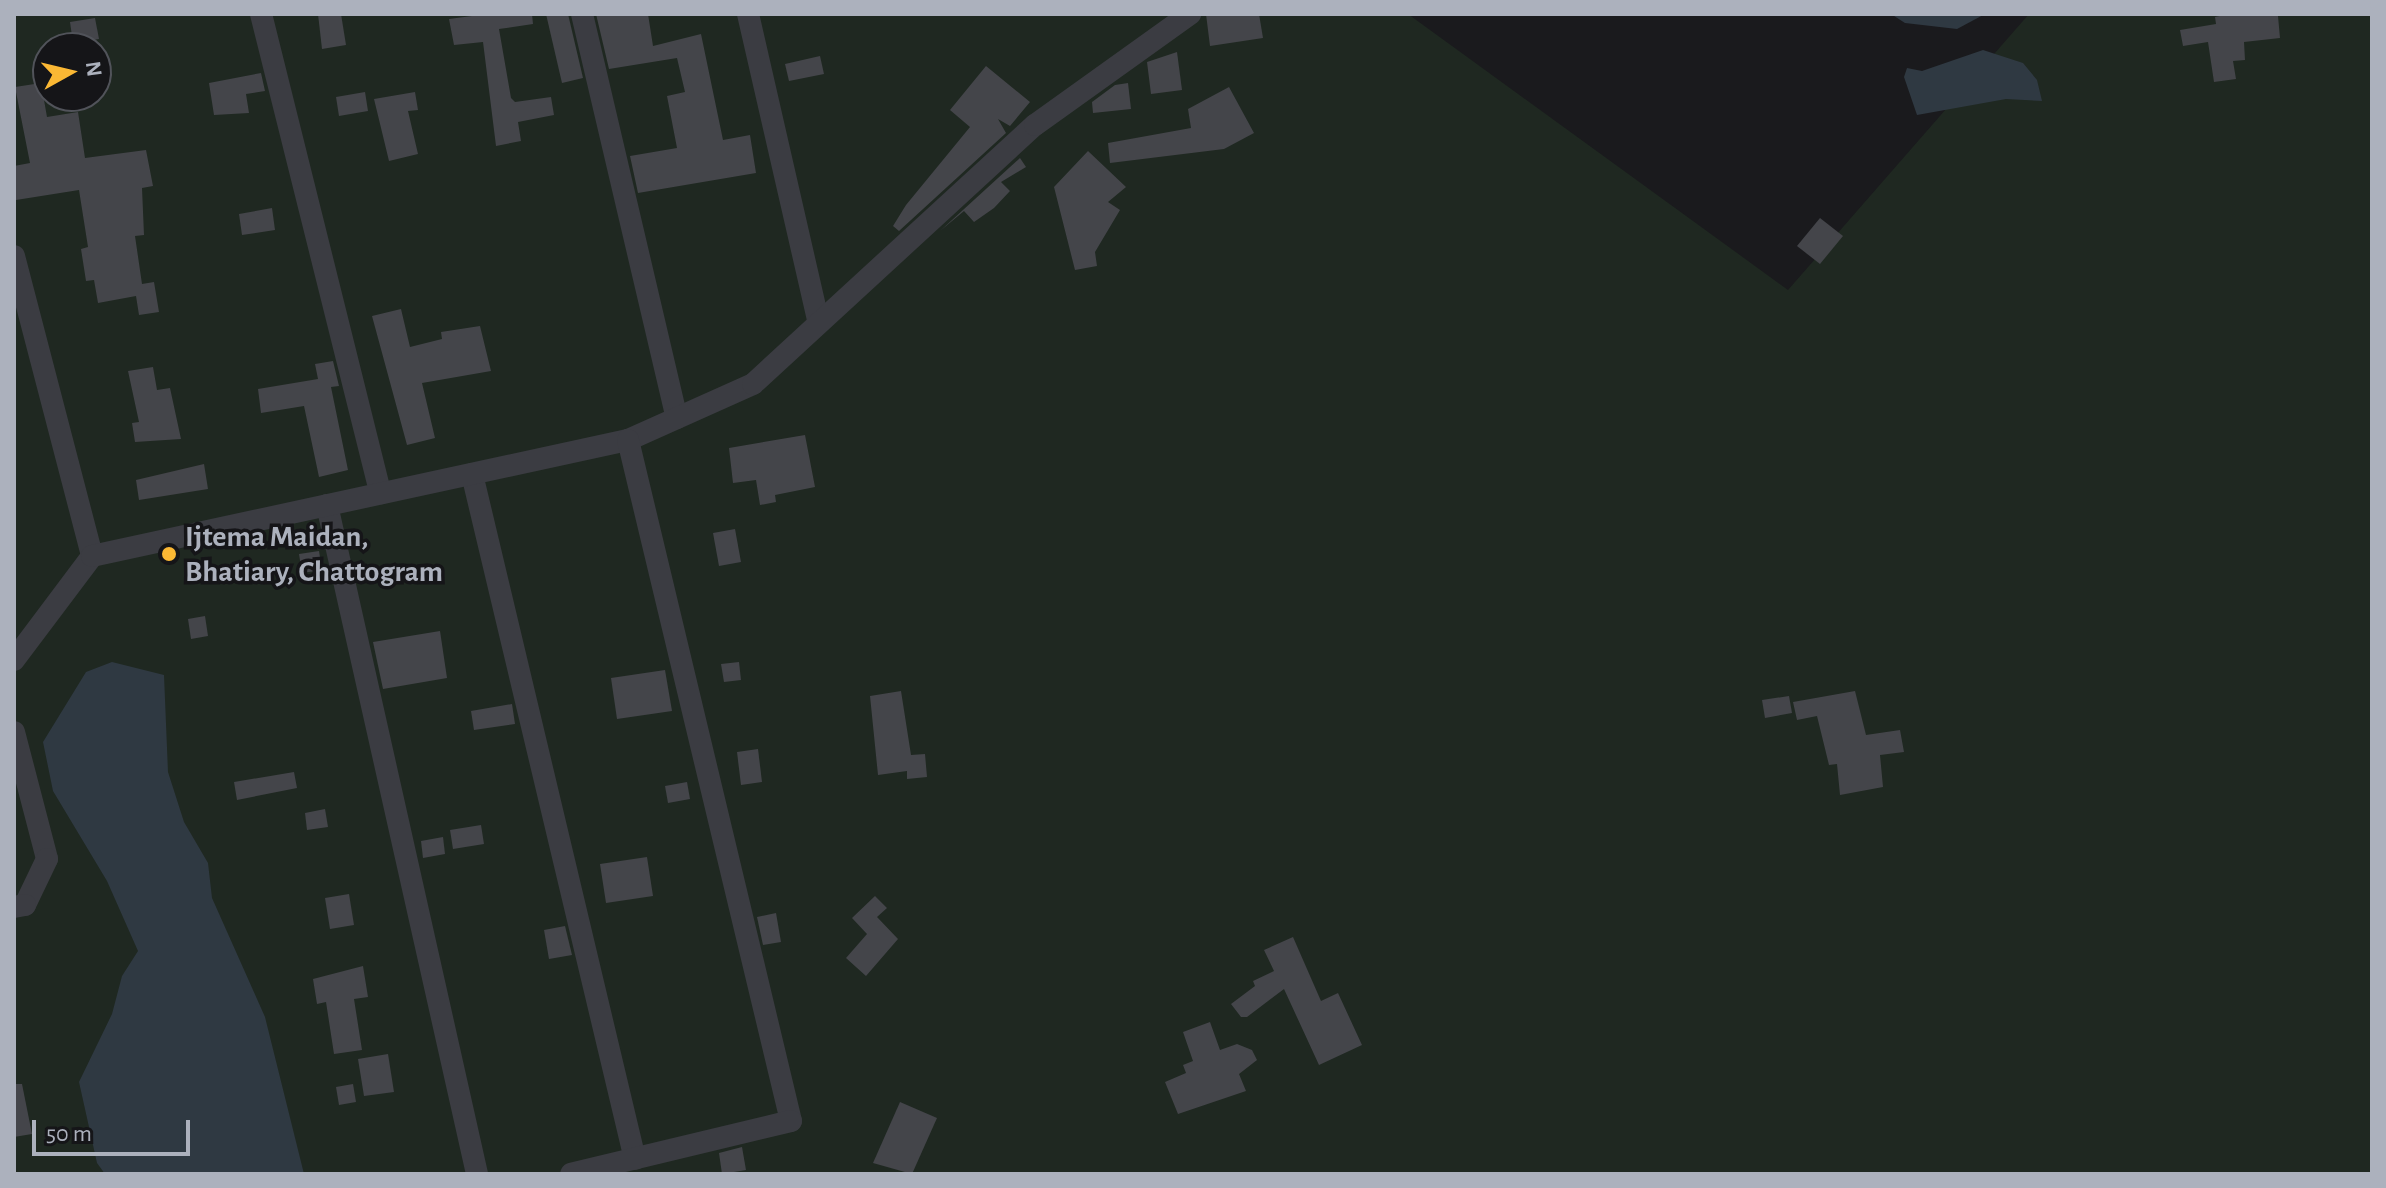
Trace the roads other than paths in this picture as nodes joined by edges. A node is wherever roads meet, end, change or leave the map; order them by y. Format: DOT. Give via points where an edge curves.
graph roads {
  1 [pos="261,14"];
  2 [pos="582,14"];
  3 [pos="748,14"];
  4 [pos="1190,14"];
  5 [pos="14,256"];
  6 [pos="819,323"];
  7 [pos="677,418"];
  8 [pos="628,440"];
  9 [pos="472,474"];
  10 [pos="380,493"];
  11 [pos="327,505"];
  12 [pos="92,556"];
  13 [pos="14,660"];
  14 [pos="14,732"];
  15 [pos="14,907"];
  16 [pos="635,1159"];
  17 [pos="477,1174"];
  18 [pos="571,1174"];
  1 -- 10 [label="street"];
  2 -- 7 [label="street"];
  3 -- 6 [label="street"];
  4 -- 6 [label="street" via="1035,125"];
  5 -- 12 [label="street"];
  6 -- 7 [label="street" via="753,384"];
  7 -- 8 [label="street"];
  8 -- 9 [label="street"];
  8 -- 16 [label="street" via="791,1121"];
  9 -- 10 [label="street"];
  9 -- 16 [label="street"];
  10 -- 11 [label="street"];
  11 -- 12 [label="street"];
  11 -- 17 [label="street"];
  12 -- 13 [label="street"];
  14 -- 15 [label="street" via="47,859 25,905"];
  16 -- 18 [label="street"];
}
